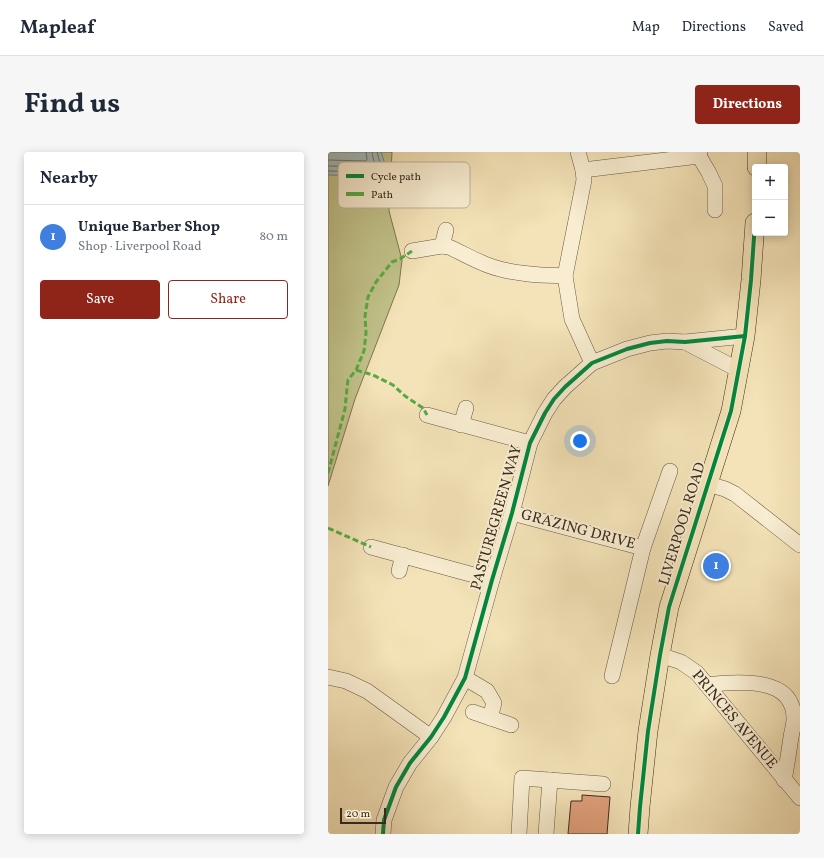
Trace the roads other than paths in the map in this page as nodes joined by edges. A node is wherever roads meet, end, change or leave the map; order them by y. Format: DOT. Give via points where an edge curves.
graph roads {
  1 [pos="578,152"];
  2 [pos="757,152"];
  3 [pos="700,154"];
  4 [pos="757,164"];
  5 [pos="583,170"];
  6 [pos="715,210"];
  7 [pos="446,230"];
  8 [pos="754,236"];
  9 [pos="442,246"];
  10 [pos="412,251"];
  11 [pos="566,276"];
  12 [pos="745,336"];
  13 [pos="685,342"];
  14 [pos="592,363"];
  15 [pos="739,370"];
  16 [pos="466,408"];
  17 [pos="427,415"];
  18 [pos="462,425"];
  19 [pos="530,443"];
  20 [pos="670,471"];
  21 [pos="708,484"];
  22 [pos="512,513"];
  23 [pos="800,545"];
  24 [pos="371,547"];
  25 [pos="643,548"];
  26 [pos="403,555"];
  27 [pos="399,571"];
  28 [pos="492,580"];
  29 [pos="660,655"];
  30 [pos="612,676"];
  31 [pos="328,677"];
  32 [pos="466,678"];
  33 [pos="707,685"];
  34 [pos="473,712"];
  35 [pos="490,718"];
  36 [pos="511,725"];
  37 [pos="431,737"];
  38 [pos="550,780"];
  39 [pos="784,780"];
  40 [pos="603,784"];
  41 [pos="800,798"];
  42 [pos="383,834"];
  43 [pos="519,834"];
  44 [pos="546,834"];
  45 [pos="638,834"];
  1 -- 5 [label="street"];
  2 -- 4 [label="main road"];
  3 -- 5 [label="street"];
  3 -- 6 [label="street" via="715,186"];
  5 -- 11 [label="street" via="584,180"];
  7 -- 9 [label="street"];
  8 -- 12 [label="main road, LIVERPOOL ROAD"];
  9 -- 10 [label="street"];
  9 -- 11 [label="street" via="500,270 521,274"];
  11 -- 14 [label="street" via="572,319"];
  12 -- 13 [label="street, PASTUREGREEN WAY"];
  12 -- 15 [label="main road, LIVERPOOL ROAD"];
  13 -- 14 [label="street, PASTUREGREEN WAY" via="650,343"];
  13 -- 15 [label="street, PASTUREGREEN WAY"];
  14 -- 19 [label="street, PASTUREGREEN WAY" via="554,399"];
  15 -- 21 [label="main road, LIVERPOOL ROAD" via="731,411"];
  16 -- 18 [label="street"];
  17 -- 18 [label="street"];
  18 -- 19 [label="street"];
  19 -- 22 [label="street, PASTUREGREEN WAY"];
  20 -- 25 [label="street, GRAZING DRIVE"];
  21 -- 23 [label="street" via="735,494"];
  21 -- 29 [label="main road, LIVERPOOL ROAD" via="669,608"];
  22 -- 25 [label="street, GRAZING DRIVE"];
  22 -- 28 [label="street, PASTUREGREEN WAY"];
  24 -- 26 [label="street"];
  25 -- 30 [label="street, GRAZING DRIVE"];
  26 -- 27 [label="street"];
  26 -- 28 [label="street"];
  28 -- 32 [label="street, PASTUREGREEN WAY"];
  29 -- 33 [label="street, PRINCES AVENUE" via="688,667"];
  29 -- 45 [label="main road, LIVERPOOL ROAD" via="648,731"];
  31 -- 37 [label="street" via="346,681 367,691"];
  32 -- 35 [label="street" via="487,691 494,703"];
  32 -- 37 [label="street, PASTUREGREEN WAY"];
  33 -- 39 [label="street, PRINCES AVENUE"];
  33 -- 39 [label="street" via="750,683 771,686 792,704 794,719"];
  34 -- 35 [label="street"];
  35 -- 36 [label="street"];
  37 -- 42 [label="street, PASTUREGREEN WAY" via="410,763 396,787 384,820"];
  38 -- 40 [label="street"];
  38 -- 43 [label="street" via="522,778"];
  38 -- 44 [label="street"];
  39 -- 41 [label="street, PRINCES AVENUE"];
}
